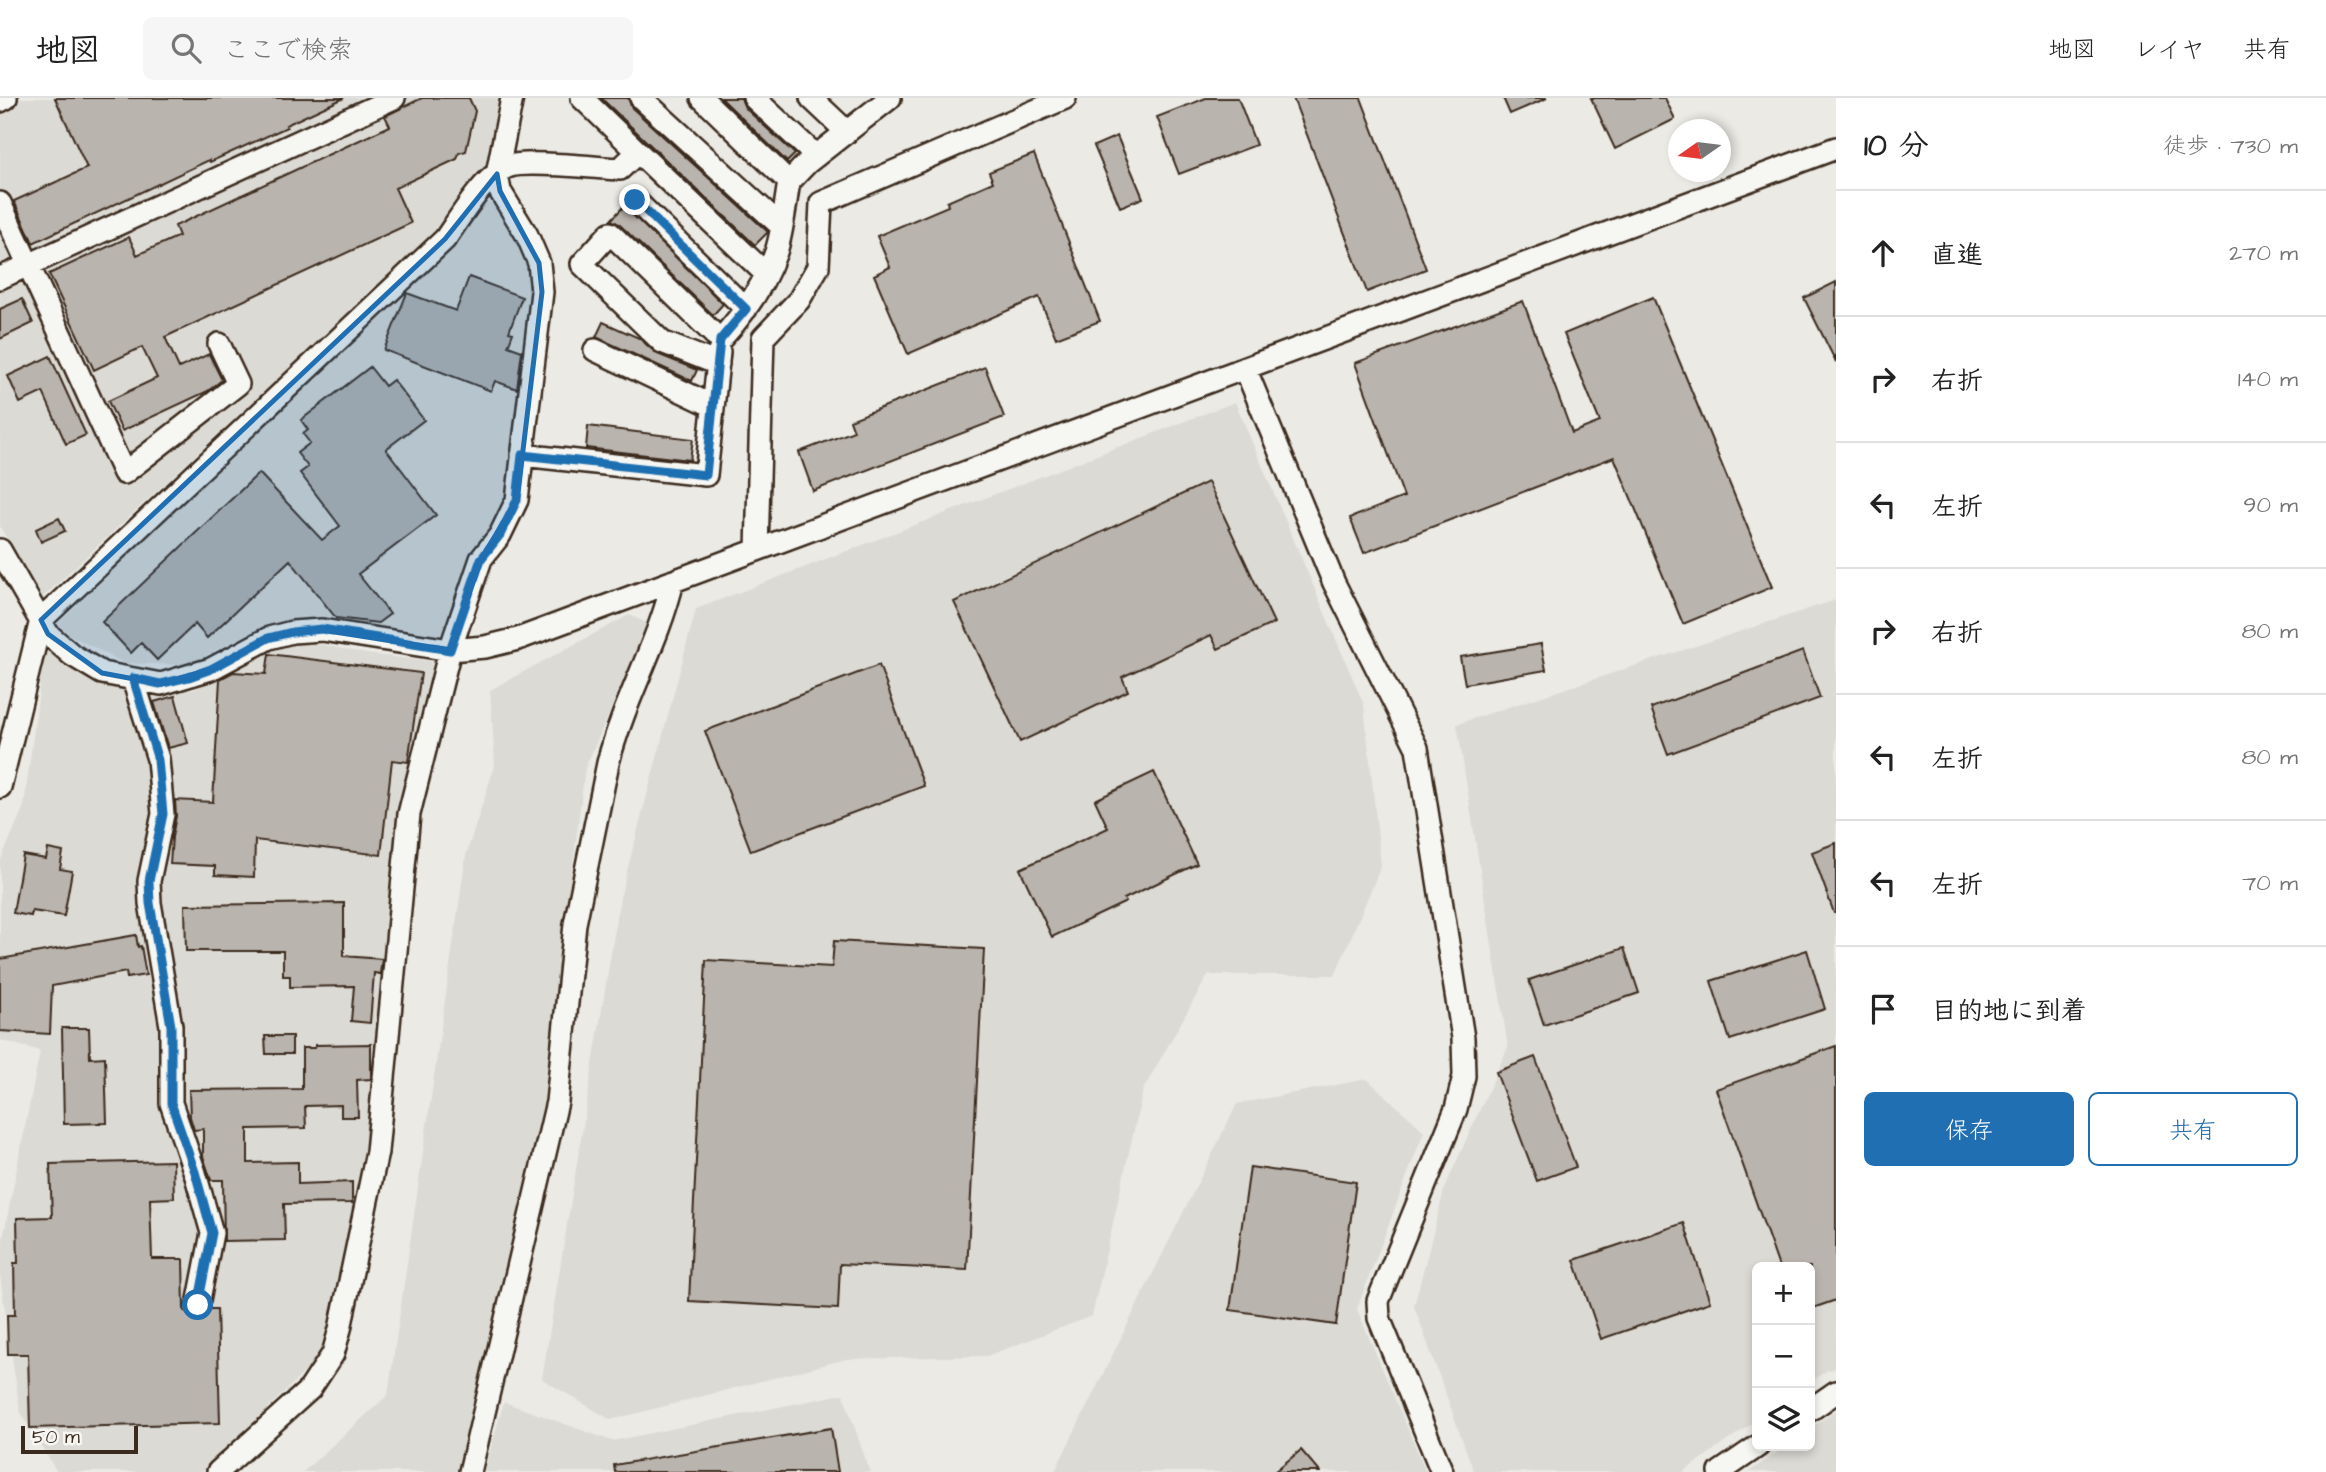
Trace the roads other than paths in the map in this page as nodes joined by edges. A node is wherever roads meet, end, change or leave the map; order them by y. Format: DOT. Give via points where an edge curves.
graph roads {
  1 [pos="6,98"];
  2 [pos="394,98"];
  3 [pos="512,98"];
  4 [pos="582,98"];
  5 [pos="640,98"];
  6 [pos="702,98"];
  7 [pos="754,98"];
  8 [pos="811,98"];
  9 [pos="1065,98"];
  10 [pos="885,99"];
  11 [pos="0,101"];
  12 [pos="847,132"];
  13 [pos="1836,148"];
  14 [pos="638,152"];
  15 [pos="816,156"];
  16 [pos="497,174"];
  17 [pos="789,182"];
  18 [pos="635,200"];
  19 [pos="0,203"];
  20 [pos="781,226"];
  21 [pos="29,265"];
  22 [pos="766,274"];
  23 [pos="0,278"];
  24 [pos="746,309"];
  25 [pos="720,340"];
  26 [pos="219,344"];
  27 [pos="595,350"];
  28 [pos="718,364"];
  29 [pos="1245,368"];
  30 [pos="713,406"];
  31 [pos="522,455"];
  32 [pos="0,550"];
  33 [pos="757,550"];
  34 [pos="673,581"];
  35 [pos="41,620"];
  36 [pos="450,650"];
  37 [pos="133,678"];
  38 [pos="0,787"];
  39 [pos="198,1305"];
  40 [pos="1836,1392"];
  41 [pos="1815,1407"];
  42 [pos="1752,1458"];
  43 [pos="218,1472"];
  44 [pos="470,1472"];
  45 [pos="1442,1472"];
  46 [pos="1720,1472"];
  1 -- 11 [label="street"];
  2 -- 21 [label="street"];
  3 -- 16 [label="street"];
  4 -- 14 [label="street"];
  5 -- 20 [label="street"];
  6 -- 17 [label="street"];
  7 -- 15 [label="street"];
  8 -- 12 [label="street"];
  9 -- 33 [label="street" via="821,203 818,267 799,300 763,338"];
  10 -- 12 [label="street"];
  12 -- 15 [label="street"];
  13 -- 29 [label="street"];
  14 -- 16 [label="street" via="620,169 510,165"];
  14 -- 22 [label="street"];
  15 -- 17 [label="street"];
  16 -- 31 [label="street" via="499,191 539,263 542,292"];
  16 -- 35 [label="street" via="445,239"];
  17 -- 20 [label="street"];
  18 -- 24 [label="street"];
  19 -- 21 [label="street"];
  20 -- 22 [label="street"];
  21 -- 23 [label="street"];
  21 -- 26 [label="street" via="124,473 238,384"];
  22 -- 24 [label="street"];
  24 -- 25 [label="street"];
  25 -- 28 [label="street"];
  25 -- 28 [label="street" via="610,233 582,264 663,342"];
  27 -- 30 [label="street"];
  28 -- 30 [label="street"];
  29 -- 33 [label="street"];
  29 -- 45 [label="street" via="1334,583 1417,748 1463,1038 1464,1076 1456,1109 1378,1301 1379,1318"];
  30 -- 31 [label="street" via="706,475"];
  31 -- 36 [label="street" via="517,500 500,535 481,559"];
  32 -- 35 [label="street"];
  33 -- 34 [label="street"];
  34 -- 36 [label="street" via="518,639"];
  34 -- 44 [label="street" via="664,617 608,763 575,924 557,1102"];
  35 -- 37 [label="street" via="48,634 102,674"];
  35 -- 38 [label="street"];
  36 -- 37 [label="street" via="322,629 268,638 189,677 160,684"];
  36 -- 43 [label="street" via="409,814 377,1152 333,1354 310,1389"];
  37 -- 39 [label="street" via="158,760 163,814 149,881 171,1026 171,1103 212,1233"];
  40 -- 41 [label="street"];
  42 -- 46 [label="street"];
}
